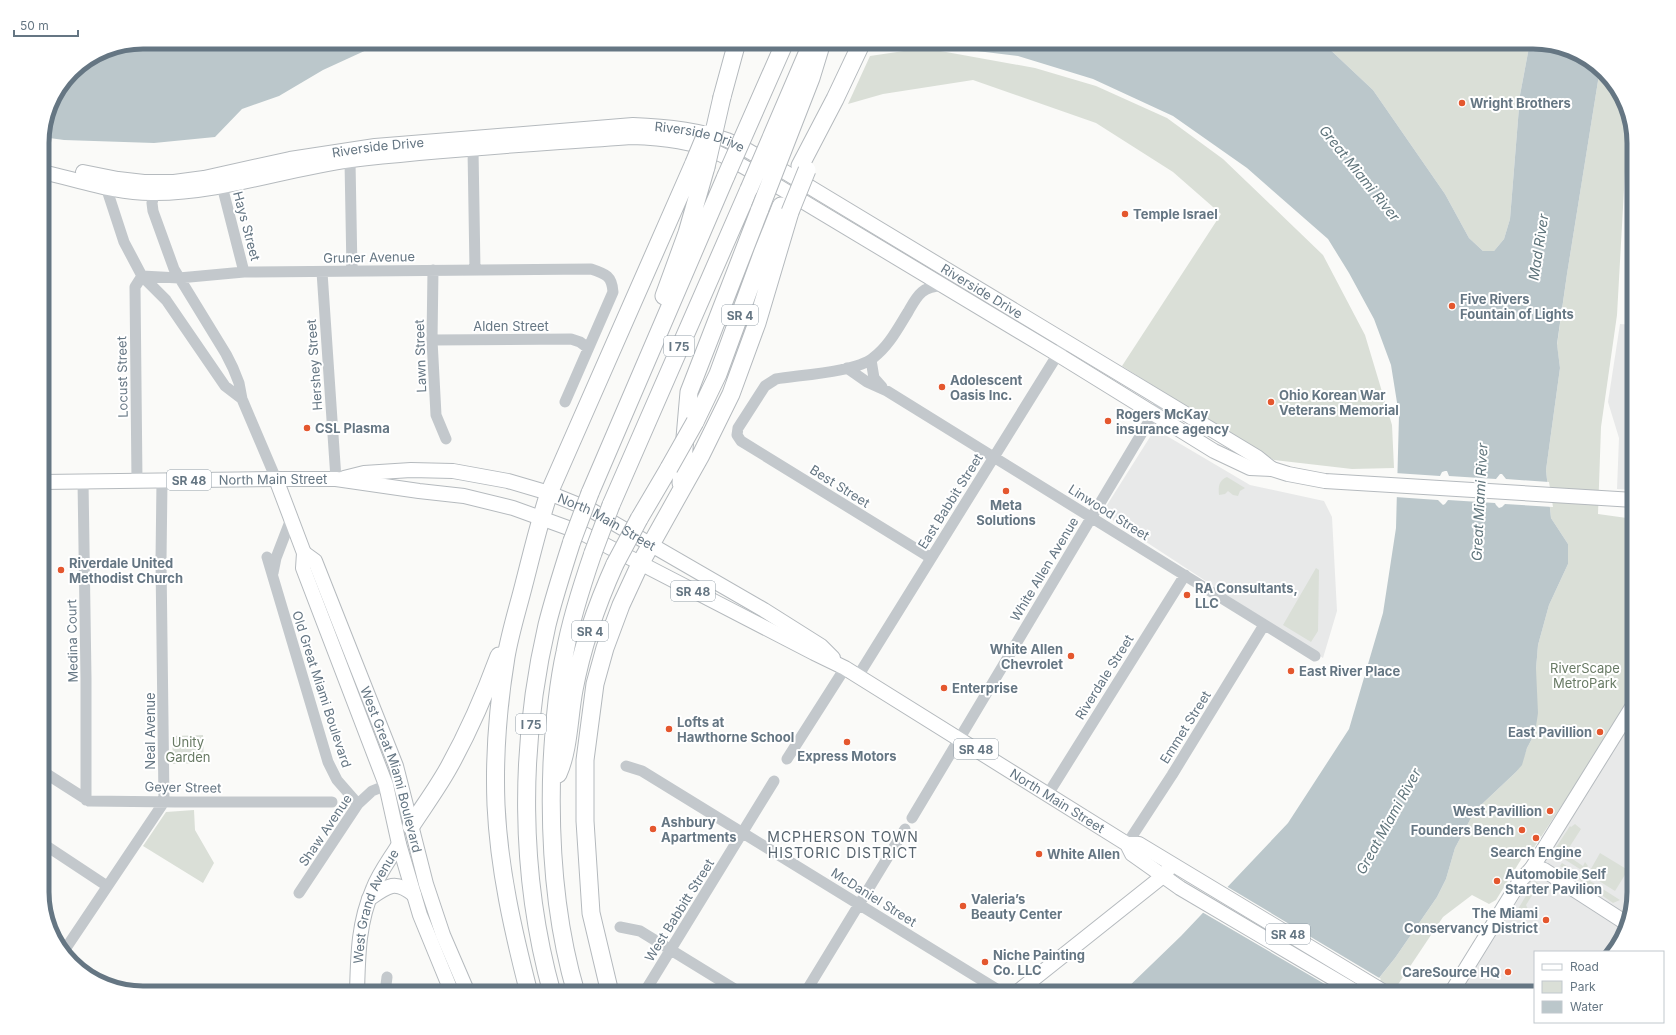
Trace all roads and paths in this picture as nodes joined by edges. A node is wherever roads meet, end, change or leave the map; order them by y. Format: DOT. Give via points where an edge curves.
graph roads {
  1 [pos="735,49"];
  2 [pos="782,49"];
  3 [pos="809,49"];
  4 [pos="820,49"];
  5 [pos="859,49"];
  6 [pos="473,149"];
  7 [pos="350,160"];
  8 [pos="49,164"];
  9 [pos="700,165"];
  10 [pos="49,174"];
  11 [pos="222,186"];
  12 [pos="106,187"];
  13 [pos="154,194"];
  14 [pos="785,209"];
  15 [pos="433,270"];
  16 [pos="475,270"];
  17 [pos="352,271"];
  18 [pos="244,272"];
  19 [pos="322,272"];
  20 [pos="142,276"];
  21 [pos="179,278"];
  22 [pos="942,286"];
  23 [pos="432,340"];
  24 [pos="1066,341"];
  25 [pos="653,347"];
  26 [pos="588,348"];
  27 [pos="1057,354"];
  28 [pos="870,360"];
  29 [pos="847,368"];
  30 [pos="887,391"];
  31 [pos="242,399"];
  32 [pos="1162,401"];
  33 [pos="565,402"];
  34 [pos="1153,414"];
  35 [pos="446,439"];
  36 [pos="993,457"];
  37 [pos="1272,469"];
  38 [pos="276,479"];
  39 [pos="336,479"];
  40 [pos="83,481"];
  41 [pos="137,481"];
  42 [pos="162,481"];
  43 [pos="49,482"];
  44 [pos="548,493"];
  45 [pos="677,497"];
  46 [pos="1627,499"];
  47 [pos="1091,517"];
  48 [pos="540,518"];
  49 [pos="291,519"];
  50 [pos="650,545"];
  51 [pos="304,553"];
  52 [pos="267,557"];
  53 [pos="931,558"];
  54 [pos="640,564"];
  55 [pos="1184,575"];
  56 [pos="272,576"];
  57 [pos="1264,625"];
  58 [pos="513,629"];
  59 [pos="1315,656"];
  60 [pos="845,668"];
  61 [pos="858,676"];
  62 [pos="1627,715"];
  63 [pos="959,738"];
  64 [pos="787,760"];
  65 [pos="626,766"];
  66 [pos="49,775"];
  67 [pos="400,780"];
  68 [pos="774,781"];
  69 [pos="386,785"];
  70 [pos="551,787"];
  71 [pos="1048,794"];
  72 [pos="86,800"];
  73 [pos="164,802"];
  74 [pos="332,802"];
  75 [pos="358,804"];
  76 [pos="912,818"];
  77 [pos="411,826"];
  78 [pos="905,829"];
  79 [pos="743,833"];
  80 [pos="399,844"];
  81 [pos="1127,844"];
  82 [pos="49,848"];
  83 [pos="1171,865"];
  84 [pos="1532,868"];
  85 [pos="1163,876"];
  86 [pos="107,886"];
  87 [pos="300,893"];
  88 [pos="414,895"];
  89 [pos="369,899"];
  90 [pos="859,905"];
  91 [pos="1623,921"];
  92 [pos="620,927"];
  93 [pos="67,947"];
  94 [pos="671,950"];
  95 [pos="387,977"];
  96 [pos="357,986"];
  97 [pos="386,986"];
  98 [pos="449,986"];
  99 [pos="465,986"];
  100 [pos="527,986"];
  101 [pos="550,986"];
  102 [pos="574,986"];
  103 [pos="608,986"];
  104 [pos="648,986"];
  105 [pos="730,986"];
  106 [pos="809,986"];
  107 [pos="991,986"];
  108 [pos="1025,986"];
  109 [pos="1346,986"];
  110 [pos="1374,986"];
  111 [pos="1455,986"];
  1 -- 9 [label="highway, bridge"];
  2 -- 25 [label="highway, I 75, bridge"];
  3 -- 70 [label="highway, I 75, bridge" via="611,505 593,553 565,650 553,731"];
  4 -- 45 [label="highway, bridge" via="811,78 689,392 682,479"];
  5 -- 14 [label="highway, bridge"];
  6 -- 7 [label="main road, Riverside Drive"];
  6 -- 16 [label="street"];
  6 -- 22 [label="main road, Riverside Drive" via="631,137 662,139 703,148 759,175"];
  7 -- 11 [label="main road, Riverside Drive"];
  7 -- 17 [label="street"];
  8 -- 24 [label="main road, Riverside Drive" via="118,179 174,182 290,159 375,146 633,125 688,129 728,141 770,163"];
  9 -- 25 [label="highway" via="687,233 657,314"];
  9 -- 44 [label="highway"];
  10 -- 12 [label="main road, Riverside Drive"];
  11 -- 13 [label="main road, Riverside Drive" via="190,192"];
  11 -- 18 [label="street, Hays Street"];
  12 -- 13 [label="main road, Riverside Drive"];
  12 -- 20 [label="street" via="124,242"];
  13 -- 21 [label="street" via="152,203 155,217"];
  14 -- 45 [label="highway" via="760,316 743,366 719,422"];
  14 -- 70 [label="highway, SR 4, bridge" via="762,254 718,374 695,422 615,564 584,648 572,700 564,762"];
  15 -- 16 [label="street, Gruner Avenue"];
  15 -- 17 [label="street, Gruner Avenue"];
  15 -- 23 [label="street, Lawn Street"];
  16 -- 26 [label="street, Gruner Avenue" via="585,268 606,275 612,282 613,292"];
  17 -- 19 [label="street, Gruner Avenue"];
  18 -- 19 [label="street, Gruner Avenue"];
  18 -- 21 [label="street, Gruner Avenue"];
  19 -- 39 [label="street, Hershey Street"];
  20 -- 21 [label="street, Gruner Avenue"];
  20 -- 31 [label="street" via="166,300 225,386"];
  20 -- 41 [label="street, Locust Street" via="135,287"];
  21 -- 31 [label="street" via="226,354 239,383"];
  22 -- 27 [label="main road, Riverside Drive"];
  22 -- 28 [label="street" via="933,286 922,292 888,344"];
  23 -- 26 [label="street, Alden Street" via="571,340 580,342"];
  23 -- 35 [label="street, Lawn Street" via="436,415"];
  24 -- 27 [label="street, East Babbit Street"];
  24 -- 32 [label="main road, Riverside Drive"];
  25 -- 101 [label="highway, I 75, bridge" via="572,541 552,604 533,701 527,801 530,881 539,941"];
  26 -- 33 [label="street"];
  27 -- 34 [label="main road, Riverside Drive"];
  27 -- 36 [label="street, East Babbit Street"];
  28 -- 29 [label="street"];
  28 -- 30 [label="street, Linwood Street" via="874,378"];
  29 -- 30 [label="street, Linwood Street" via="867,382"];
  29 -- 53 [label="street, Best Street" via="770,381 738,428 737,435 741,440"];
  30 -- 36 [label="street, Linwood Street"];
  31 -- 38 [label="street"];
  32 -- 34 [label="street, White Allen Avenue"];
  32 -- 37 [label="main road, Riverside Drive" via="1257,457"];
  34 -- 37 [label="main road, Riverside Drive" via="1232,461 1250,468"];
  34 -- 47 [label="street, White Allen Avenue"];
  36 -- 47 [label="street, Linwood Street"];
  36 -- 53 [label="street, East Babbit Street"];
  37 -- 46 [label="main road, Riverside Drive" via="1310,479 1341,482"];
  38 -- 39 [label="main road, North Main Street / SR 48"];
  38 -- 42 [label="main road, North Main Street / SR 48"];
  38 -- 49 [label="main road, West Great Miami Boulevard"];
  39 -- 44 [label="main road, North Main Street / SR 48" via="364,473 403,470 453,472 508,481"];
  39 -- 48 [label="main road, North Main Street / SR 48" via="464,496 513,508"];
  40 -- 41 [label="main road, North Main Street / SR 48"];
  40 -- 43 [label="main road, North Main Street / SR 48"];
  40 -- 72 [label="street, Medina Court"];
  41 -- 42 [label="main road, North Main Street / SR 48"];
  42 -- 73 [label="street, Neal Avenue"];
  44 -- 48 [label="highway"];
  44 -- 50 [label="main road, North Main Street / SR 48" via="591,510"];
  45 -- 50 [label="highway"];
  47 -- 55 [label="street, Linwood Street"];
  47 -- 63 [label="street, White Allen Avenue"];
  48 -- 54 [label="main road, North Main Street / SR 48" via="582,533"];
  48 -- 58 [label="highway"];
  49 -- 51 [label="main road, West Great Miami Boulevard"];
  49 -- 56 [label="street, Old Great Miami Boulevard" via="274,563"];
  50 -- 54 [label="highway"];
  50 -- 60 [label="main road, North Main Street / SR 48" via="821,646"];
  51 -- 67 [label="main road, West Great Miami Boulevard" via="316,561"];
  51 -- 69 [label="main road, West Great Miami Boulevard" via="303,568"];
  52 -- 56 [label="street, Old Great Miami Boulevard"];
  53 -- 61 [label="street, East Babbit Street"];
  54 -- 60 [label="main road, North Main Street / SR 48"];
  54 -- 103 [label="highway" via="605,648 595,684 585,760 584,821 591,913"];
  55 -- 57 [label="street, Linwood Street"];
  55 -- 71 [label="street, Riverdale Street"];
  56 -- 75 [label="street, Old Great Miami Boulevard" via="328,762 337,780"];
  57 -- 59 [label="street, Linwood Street"];
  57 -- 81 [label="street, Emmet Street"];
  58 -- 77 [label="highway" via="506,639 460,747"];
  58 -- 100 [label="highway" via="506,656 498,721 496,806 502,868"];
  60 -- 61 [label="main road, North Main Street / SR 48"];
  60 -- 64 [label="street"];
  61 -- 63 [label="main road, North Main Street / SR 48"];
  62 -- 84 [label="main road"];
  63 -- 71 [label="main road, North Main Street / SR 48"];
  63 -- 76 [label="street, White Allen Avenue"];
  65 -- 79 [label="street, McDaniel Street" via="642,771"];
  66 -- 72 [label="street"];
  67 -- 69 [label="street, Shaw Avenue"];
  67 -- 77 [label="main road, West Great Miami Boulevard"];
  68 -- 79 [label="street, West Babbitt Street"];
  69 -- 75 [label="street, Shaw Avenue" via="367,795"];
  69 -- 80 [label="main road, West Great Miami Boulevard"];
  70 -- 102 [label="highway, I 75" via="553,868"];
  71 -- 81 [label="main road, North Main Street / SR 48"];
  72 -- 73 [label="street, Geyer Street"];
  73 -- 74 [label="street, Geyer Street"];
  73 -- 86 [label="street"];
  75 -- 87 [label="street, Shaw Avenue"];
  77 -- 80 [label="street, West Grand Avenue"];
  77 -- 99 [label="main road, West Great Miami Boulevard" via="435,912"];
  78 -- 90 [label="street"];
  79 -- 90 [label="street, McDaniel Street"];
  79 -- 94 [label="street, West Babbitt Street"];
  80 -- 88 [label="main road, West Great Miami Boulevard"];
  80 -- 89 [label="main road, West Grand Avenue" via="378,878"];
  81 -- 83 [label="main road, North Main Street / SR 48" via="1139,844"];
  81 -- 85 [label="main road, North Main Street / SR 48" via="1132,854"];
  82 -- 86 [label="street"];
  83 -- 85 [label="main road"];
  83 -- 110 [label="main road, North Main Street / SR 48"];
  84 -- 91 [label="main road" via="1544,870"];
  84 -- 111 [label="main road" via="1520,881"];
  85 -- 108 [label="main road"];
  85 -- 109 [label="main road, North Main Street / SR 48"];
  86 -- 93 [label="street"];
  88 -- 89 [label="main road" via="402,886 394,885 382,889"];
  88 -- 98 [label="main road, West Great Miami Boulevard" via="426,932"];
  89 -- 96 [label="main road, West Grand Avenue" via="358,944"];
  90 -- 106 [label="street"];
  90 -- 107 [label="street, McDaniel Street"];
  92 -- 94 [label="street" via="640,931"];
  94 -- 104 [label="street, West Babbitt Street"];
  94 -- 105 [label="street"];
  95 -- 97 [label="street"];
}
